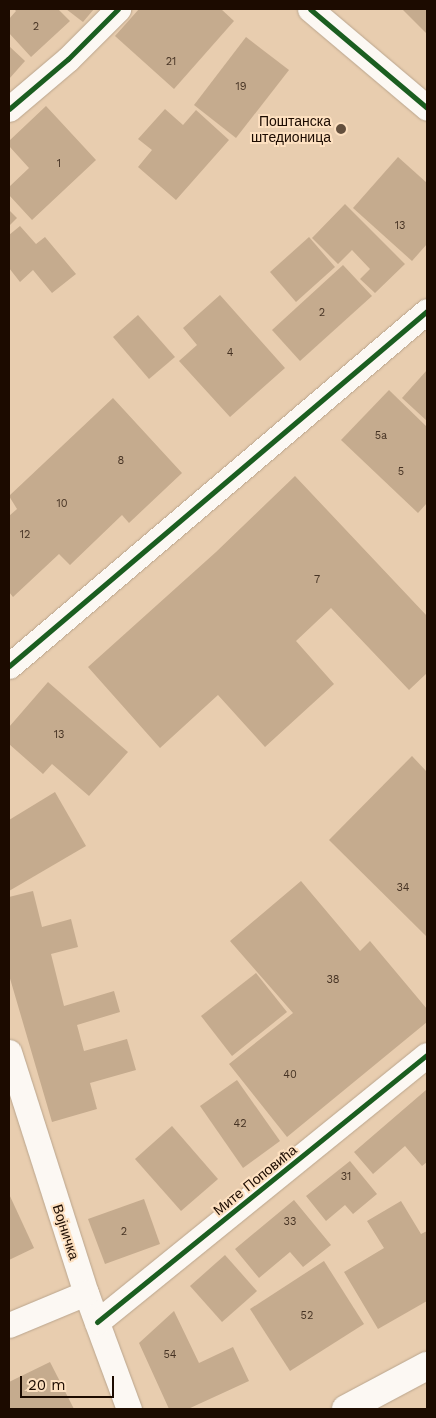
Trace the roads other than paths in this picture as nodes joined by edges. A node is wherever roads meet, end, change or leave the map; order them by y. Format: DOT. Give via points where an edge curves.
graph roads {
  1 [pos="118,9"];
  2 [pos="310,9"];
  3 [pos="427,108"];
  4 [pos="9,109"];
  5 [pos="427,311"];
  6 [pos="9,666"];
  7 [pos="9,1052"];
  8 [pos="427,1055"];
  9 [pos="86,1293"];
  10 [pos="97,1322"];
  11 [pos="9,1325"];
  12 [pos="427,1366"];
  13 [pos="356,1407"];
  14 [pos="129,1409"];
  1 -- 4 [label="street" via="68,59"];
  2 -- 3 [label="street"];
  5 -- 6 [label="street"];
  7 -- 9 [label="street, Војничка"];
  8 -- 10 [label="street, Мите Поповића"];
  9 -- 10 [label="street, Војничка"];
  9 -- 11 [label="street"];
  10 -- 14 [label="street, Војничка"];
  12 -- 13 [label="main road"];
}
